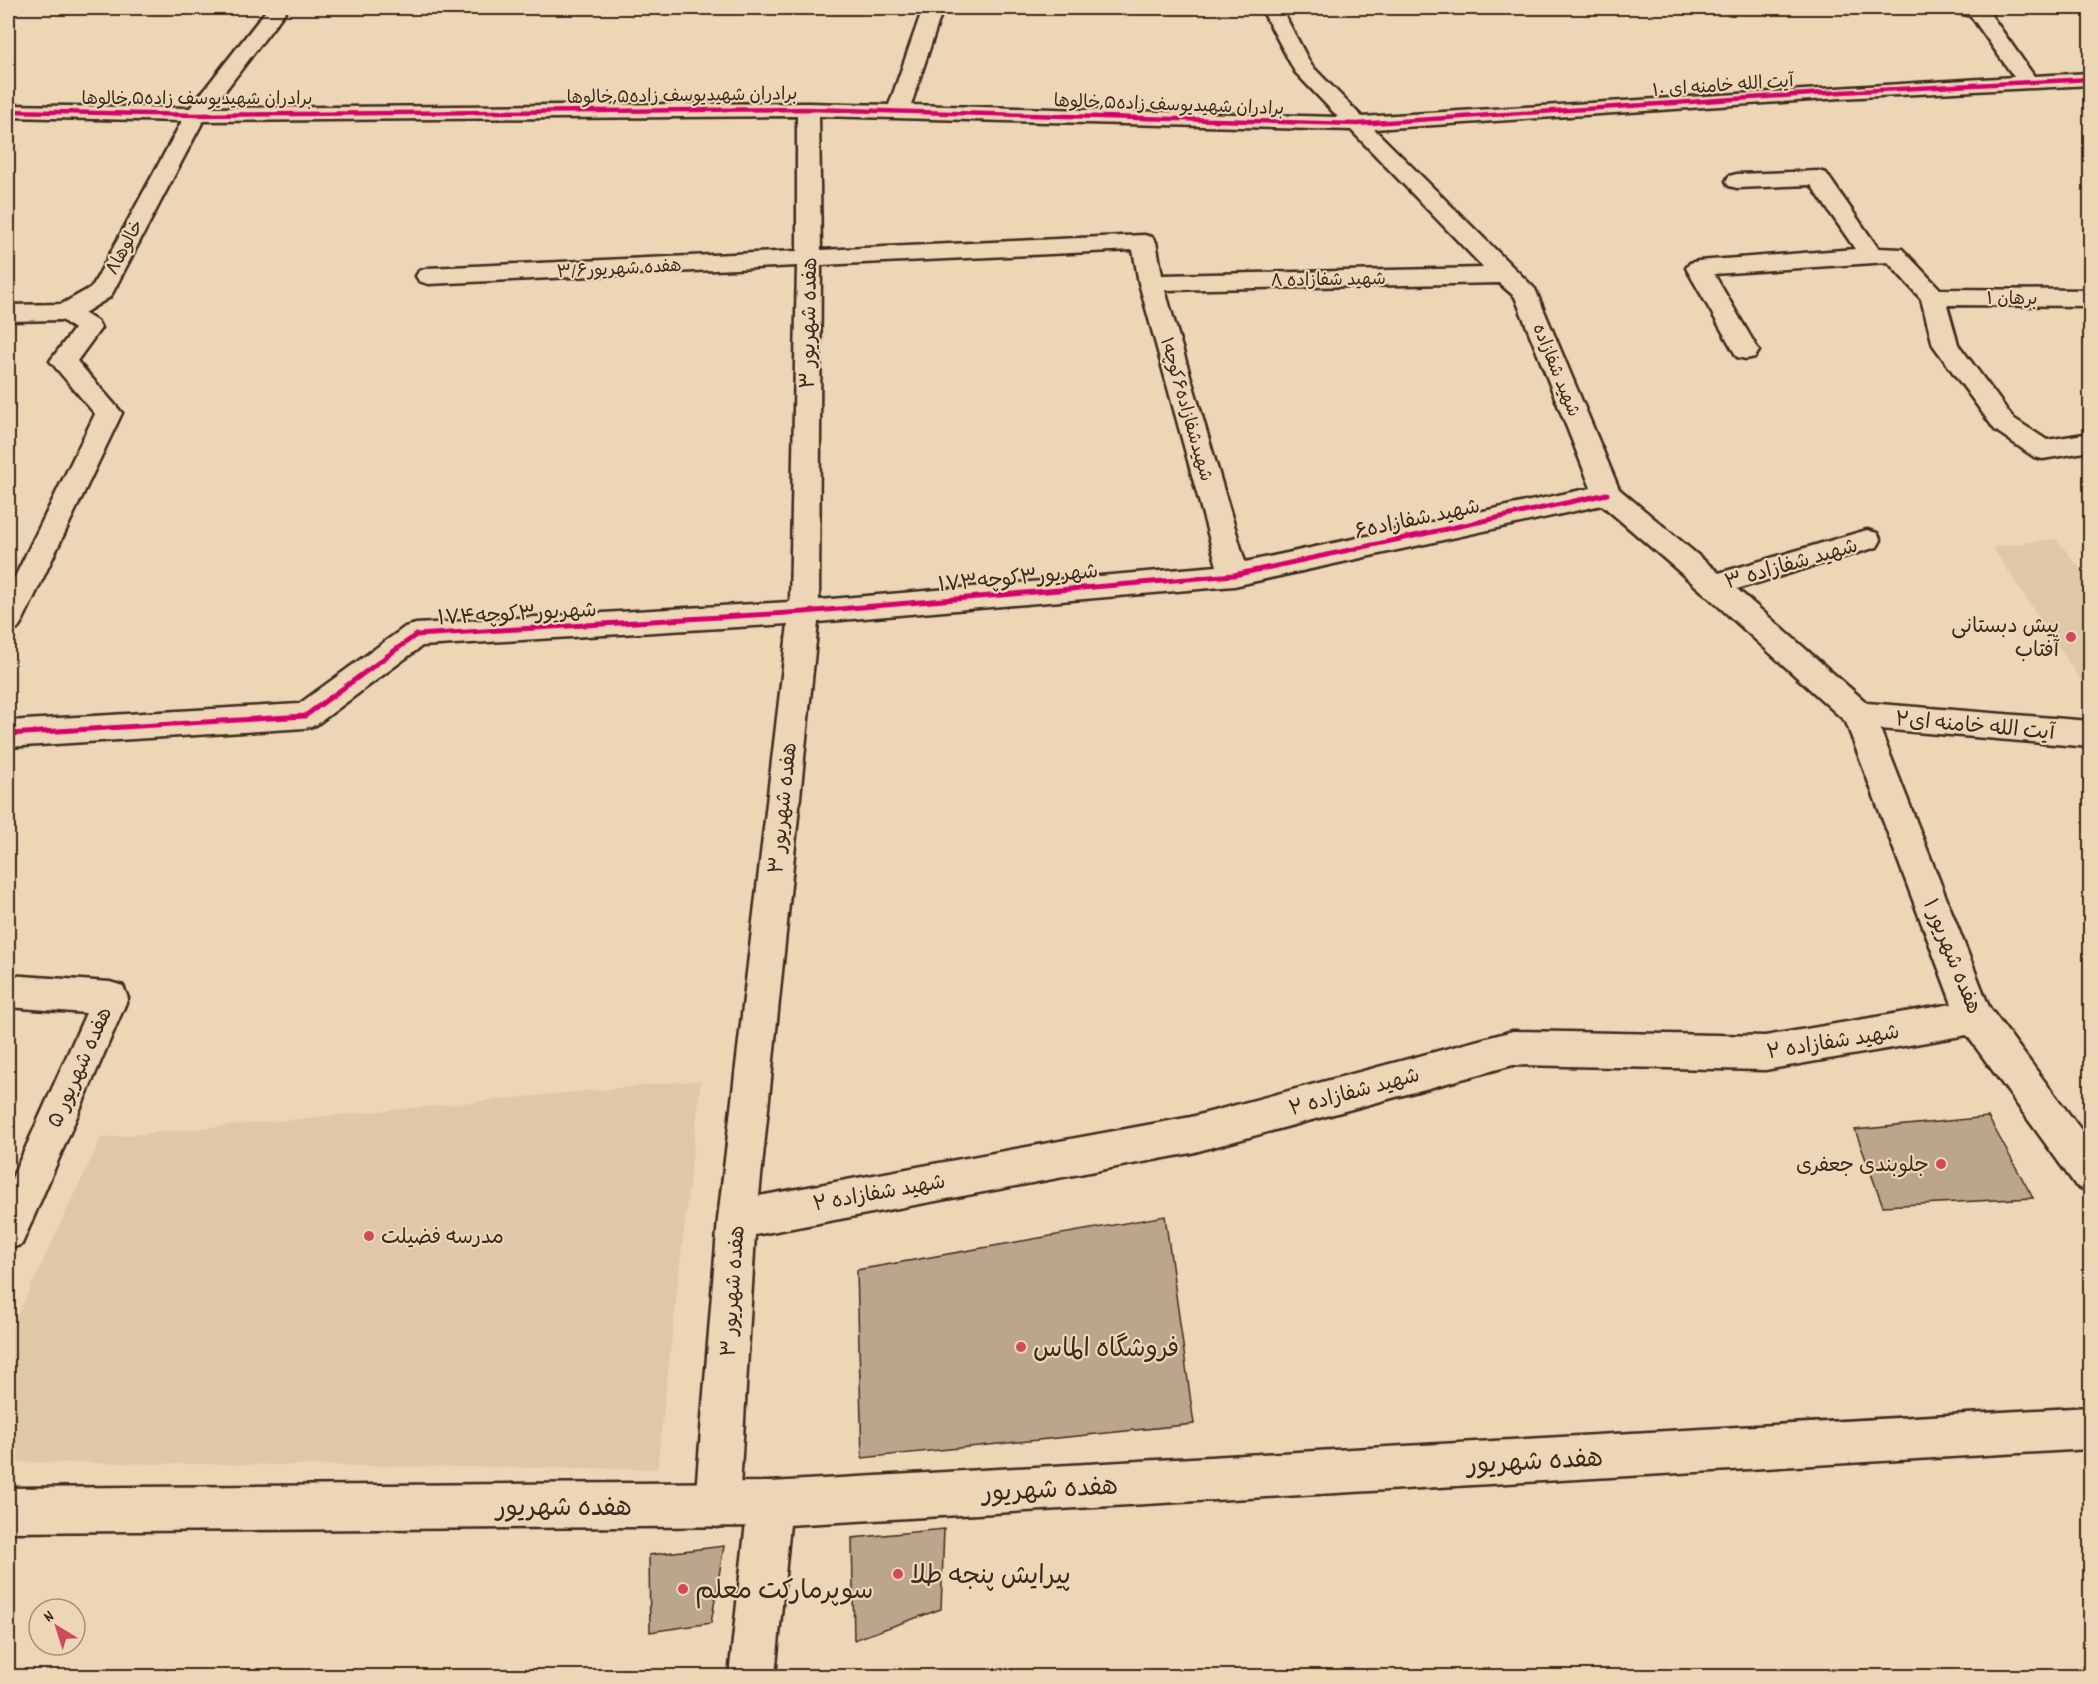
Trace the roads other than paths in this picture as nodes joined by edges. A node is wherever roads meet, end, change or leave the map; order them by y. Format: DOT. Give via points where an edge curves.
graph roads {
  1 [pos="278,8"];
  2 [pos="933,8"];
  3 [pos="1271,8"];
  4 [pos="1961,8"];
  5 [pos="2091,79"];
  6 [pos="2028,82"];
  7 [pos="808,109"];
  8 [pos="8,111"];
  9 [pos="898,111"];
  10 [pos="196,115"];
  11 [pos="1358,124"];
  12 [pos="1737,181"];
  13 [pos="1144,242"];
  14 [pos="1871,255"];
  15 [pos="809,260"];
  16 [pos="1505,275"];
  17 [pos="428,276"];
  18 [pos="1151,283"];
  19 [pos="1934,297"];
  20 [pos="2091,298"];
  21 [pos="67,312"];
  22 [pos="8,313"];
  23 [pos="1746,351"];
  24 [pos="2091,442"];
  25 [pos="1607,494"];
  26 [pos="1867,540"];
  27 [pos="1234,575"];
  28 [pos="1714,585"];
  29 [pos="804,612"];
  30 [pos="8,620"];
  31 [pos="1859,715"];
  32 [pos="8,734"];
  33 [pos="2091,734"];
  34 [pos="8,991"];
  35 [pos="1975,1017"];
  36 [pos="2091,1173"];
  37 [pos="737,1218"];
  38 [pos="8,1230"];
  39 [pos="2091,1428"];
  40 [pos="770,1504"];
  41 [pos="717,1505"];
  42 [pos="8,1510"];
  43 [pos="752,1677"];
  1 -- 10 [label="street, خالوها۸"];
  2 -- 9 [label="street"];
  3 -- 11 [label="street, شهید شفازاده" via="1302,68"];
  4 -- 6 [label="street" via="1978,11"];
  5 -- 6 [label="street, آیت الله خامنه ای ۱۰"];
  6 -- 11 [label="street, آیت الله خامنه ای ۱۰"];
  7 -- 9 [label="street, برادران شهیدیوسف زاده۵,خالوها"];
  7 -- 10 [label="street, برادران شهیدیوسف زاده۵,خالوها"];
  7 -- 15 [label="street, هفده شهریور ۳"];
  8 -- 10 [label="street, برادران شهیدیوسف زاده۵,خالوها"];
  9 -- 11 [label="street, برادران شهیدیوسف زاده۵,خالوها"];
  10 -- 21 [label="street, خالوها۸" via="101,292"];
  11 -- 16 [label="street, شهید شفازاده"];
  12 -- 14 [label="street" via="1818,178"];
  13 -- 15 [label="street, هفده شهریور۳/۶"];
  13 -- 18 [label="street, شهیدشفازاده۶کوچه۱"];
  14 -- 19 [label="street" via="1894,254"];
  14 -- 23 [label="street" via="1698,268"];
  15 -- 17 [label="street, هفده شهریور۳/۶"];
  15 -- 29 [label="street, هفده شهریور ۳"];
  16 -- 18 [label="street, شهید شفازاده ۸"];
  16 -- 25 [label="street, شهید شفازاده" via="1526,294"];
  18 -- 27 [label="street, شهیدشفازاده۶کوچه۱"];
  19 -- 20 [label="street, برهان ۱"];
  19 -- 24 [label="street" via="1946,345 2004,424 2043,450"];
  21 -- 22 [label="street, خالوها۸"];
  21 -- 30 [label="street" via="89,328 63,361 109,413"];
  25 -- 27 [label="street, شهید شفازاده۶"];
  25 -- 28 [label="street, شهید شفازاده"];
  26 -- 28 [label="street, شهید شفازاده ۳"];
  27 -- 29 [label="street, ۱۷شهریور۳کوچه۳"];
  28 -- 31 [label="street, شهید شفازاده"];
  29 -- 32 [label="street, ۱۷شهریور۳کوچه۴" via="416,635 305,716"];
  29 -- 37 [label="street, هفده شهریور ۳"];
  31 -- 33 [label="street, آیت الله خامنه ای۲"];
  31 -- 35 [label="street, هفده شهریور ۱"];
  34 -- 38 [label="street, هفده شهریور ۵" via="110,998"];
  35 -- 36 [label="street, هفده شهریور ۱"];
  35 -- 37 [label="street, شهید شفازاده ۲" via="1765,1053 1513,1048 1191,1135"];
  37 -- 41 [label="street, هفده شهریور ۳"];
  39 -- 40 [label="street, هفده شهریور"];
  40 -- 41 [label="street, هفده شهریور"];
  40 -- 43 [label="street"];
  41 -- 42 [label="street, هفده شهریور"];
}
